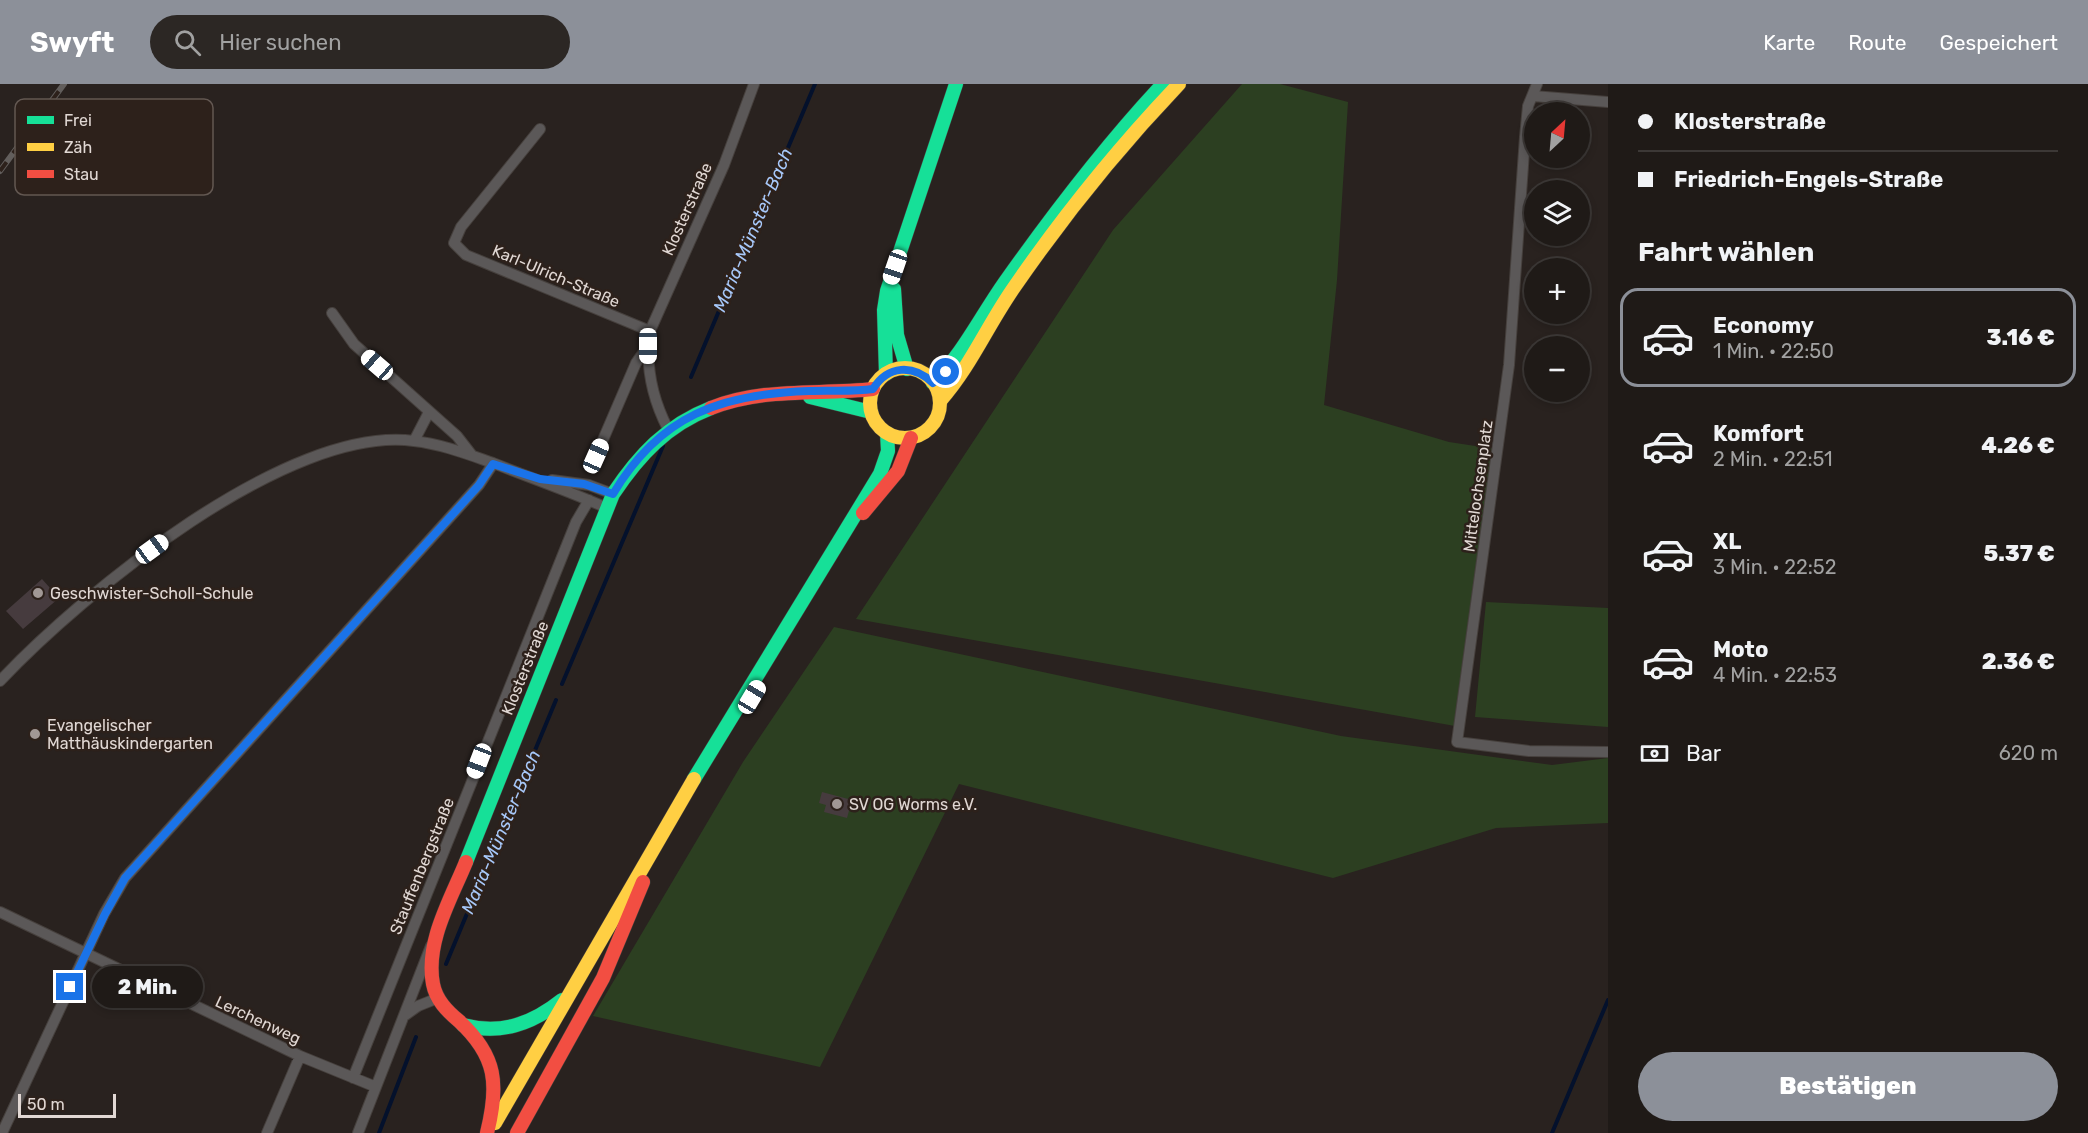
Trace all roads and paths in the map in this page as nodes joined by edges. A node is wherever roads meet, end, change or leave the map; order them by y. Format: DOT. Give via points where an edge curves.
graph roads {
  1 [pos="754,84"];
  2 [pos="1164,84"];
  3 [pos="1179,84"];
  4 [pos="1537,84"];
  5 [pos="955,88"];
  6 [pos="1533,96"];
  7 [pos="1608,102"];
  8 [pos="540,129"];
  9 [pos="895,267"];
  10 [pos="332,313"];
  11 [pos="650,331"];
  12 [pos="648,346"];
  13 [pos="907,369"];
  14 [pos="886,374"];
  15 [pos="933,383"];
  16 [pos="873,389"];
  17 [pos="788,392"];
  18 [pos="940,401"];
  19 [pos="429,412"];
  20 [pos="871,412"];
  21 [pos="668,429"];
  22 [pos="887,433"];
  23 [pos="911,438"];
  24 [pos="414,441"];
  25 [pos="471,454"];
  26 [pos="596,456"];
  27 [pos="493,464"];
  28 [pos="540,479"];
  29 [pos="613,494"];
  30 [pos="589,500"];
  31 [pos="607,508"];
  32 [pos="0,681"];
  33 [pos="721,741"];
  34 [pos="1608,752"];
  35 [pos="0,912"];
  36 [pos="437,934"];
  37 [pos="86,952"];
  38 [pos="571,992"];
  39 [pos="438,998"];
  40 [pos="404,1016"];
  41 [pos="462,1024"];
  42 [pos="300,1056"];
  43 [pos="352,1078"];
  44 [pos="376,1088"];
  45 [pos="2,1133"];
  46 [pos="267,1133"];
  47 [pos="358,1133"];
  48 [pos="488,1133"];
  49 [pos="517,1133"];
  1 -- 11 [label="street, Klosterstraße" via="724,165"];
  2 -- 15 [label="main road" via="1044,228 992,300 953,364"];
  3 -- 18 [label="main road" via="1077,203 1010,294 966,371"];
  4 -- 6 [label="street, Mittelochsenplatz"];
  5 -- 9 [label="main road"];
  6 -- 7 [label="street"];
  6 -- 34 [label="street, Mittelochsenplatz" via="1525,136 1509,365 1457,742 1529,751"];
  8 -- 11 [label="street, Karl-Ulrich-Straße" via="461,227 454,243 466,255"];
  9 -- 13 [label="main road" via="895,318"];
  9 -- 14 [label="main road" via="884,310"];
  10 -- 19 [label="street" via="354,344"];
  11 -- 12 [label="street, Klosterstraße"];
  12 -- 21 [label="street, Klosterstraße" via="652,386"];
  12 -- 26 [label="street, Klosterstraße" via="639,358"];
  13 -- 14 [label="main road"];
  13 -- 15 [label="main road"];
  14 -- 16 [label="main road"];
  15 -- 18 [label="main road"];
  16 -- 17 [label="main road, Klosterstraße"];
  16 -- 20 [label="main road"];
  17 -- 20 [label="main road, Klosterstraße"];
  17 -- 21 [label="main road, Klosterstraße" via="721,403"];
  18 -- 23 [label="main road" via="931,427"];
  19 -- 24 [label="street"];
  19 -- 25 [label="street"];
  20 -- 22 [label="main road"];
  21 -- 29 [label="main road, Klosterstraße" via="637,458"];
  22 -- 23 [label="main road"];
  22 -- 33 [label="main road" via="889,450 884,469"];
  23 -- 33 [label="main road" via="903,466 861,515"];
  24 -- 25 [label="street"];
  24 -- 32 [label="street" via="372,442 335,450 258,483 137,559"];
  25 -- 27 [label="street"];
  27 -- 28 [label="street"];
  27 -- 37 [label="street" via="471,494 125,878"];
  28 -- 29 [label="street" via="584,484"];
  28 -- 30 [label="street"];
  29 -- 31 [label="main road, Klosterstraße"];
  30 -- 31 [label="street"];
  30 -- 43 [label="street, Stauffenbergstraße" via="572,533"];
  31 -- 36 [label="main road, Klosterstraße"];
  33 -- 38 [label="main road"];
  33 -- 49 [label="main road" via="659,850 603,978"];
  35 -- 37 [label="street, Lerchenweg"];
  36 -- 39 [label="main road, Klosterstraße" via="432,968"];
  36 -- 40 [label="street, Klosterstraße"];
  37 -- 42 [label="street, Lerchenweg"];
  37 -- 45 [label="street"];
  38 -- 41 [label="main road" via="545,1013 518,1027 486,1031"];
  38 -- 48 [label="main road"];
  39 -- 40 [label="street"];
  39 -- 41 [label="main road"];
  40 -- 44 [label="street, Klosterstraße"];
  41 -- 48 [label="main road" via="483,1046 493,1070 495,1102"];
  42 -- 43 [label="street, Lerchenweg"];
  42 -- 46 [label="street"];
  43 -- 44 [label="street, Lerchenweg"];
  44 -- 47 [label="street, Klosterstraße"];
}
